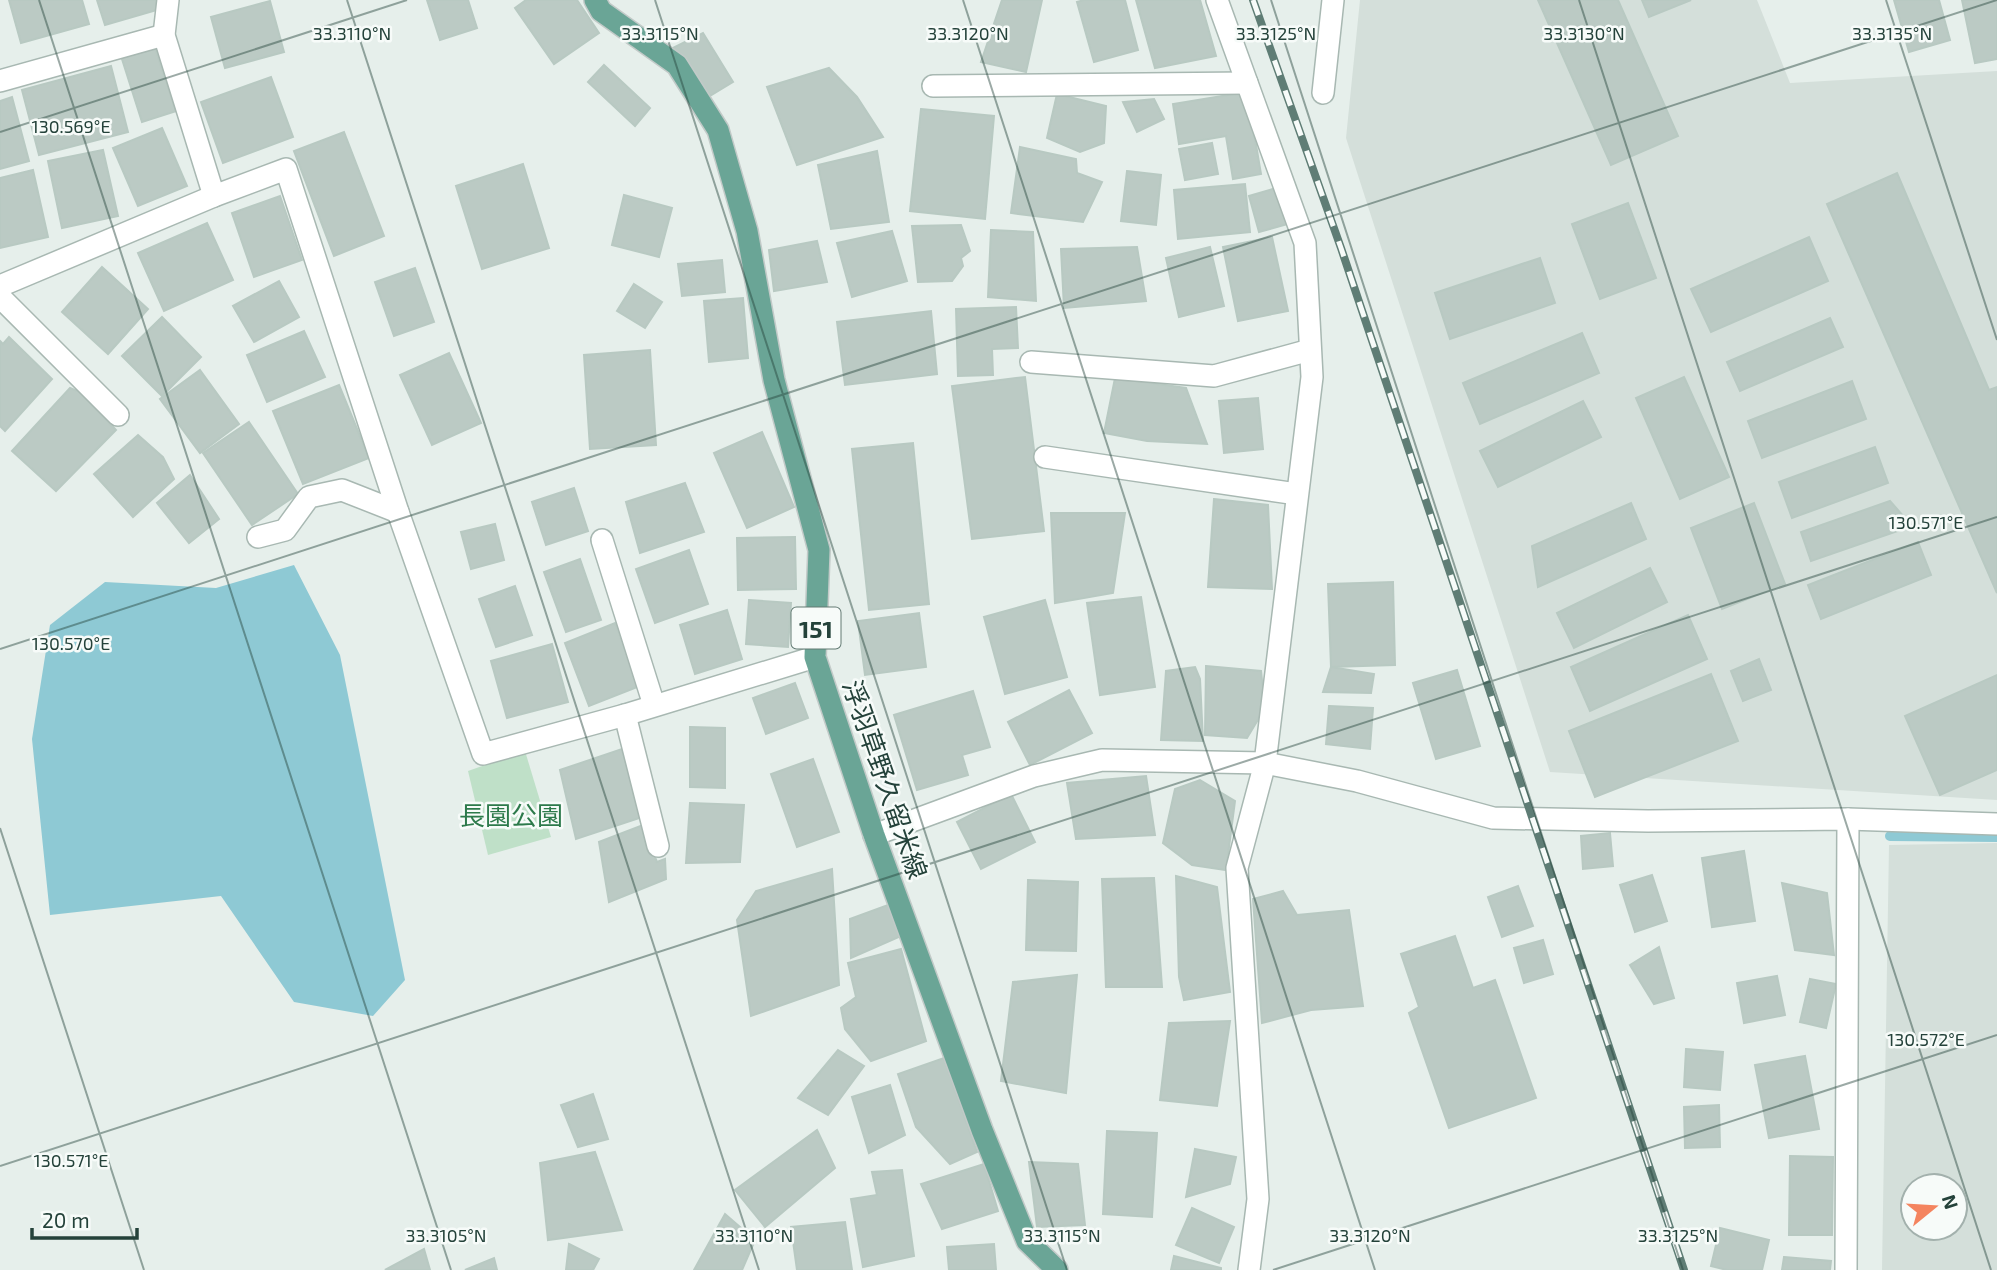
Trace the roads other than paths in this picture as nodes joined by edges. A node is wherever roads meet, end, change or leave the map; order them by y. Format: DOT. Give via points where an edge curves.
graph roads {
  1 [pos="168,0"];
  2 [pos="595,0"];
  3 [pos="1217,0"];
  4 [pos="1333,0"];
  5 [pos="164,36"];
  6 [pos="0,81"];
  7 [pos="1247,83"];
  8 [pos="933,86"];
  9 [pos="1323,93"];
  10 [pos="214,197"];
  11 [pos="0,286"];
  12 [pos="0,297"];
  13 [pos="1310,350"];
  14 [pos="1031,362"];
  15 [pos="118,415"];
  16 [pos="1045,457"];
  17 [pos="1297,494"];
  18 [pos="398,512"];
  19 [pos="258,537"];
  20 [pos="601,540"];
  21 [pos="815,657"];
  22 [pos="654,705"];
  23 [pos="625,715"];
  24 [pos="1265,763"];
  25 [pos="1848,819"];
  26 [pos="1997,824"];
  27 [pos="874,835"];
  28 [pos="658,846"];
  29 [pos="1057,1270"];
  30 [pos="1250,1270"];
  31 [pos="1846,1270"];
  1 -- 5 [label="street"];
  2 -- 21 [label="main road, 浮羽草野久留米線 / 151" via="601,11 677,65 718,130 747,231 774,380 819,550"];
  3 -- 7 [label="street"];
  4 -- 9 [label="street"];
  5 -- 6 [label="street"];
  5 -- 10 [label="street"];
  7 -- 8 [label="street"];
  7 -- 13 [label="street" via="1305,243"];
  10 -- 11 [label="street"];
  10 -- 18 [label="street" via="286,170"];
  12 -- 15 [label="street"];
  13 -- 14 [label="street" via="1213,376"];
  13 -- 17 [label="street" via="1312,377"];
  16 -- 17 [label="street"];
  17 -- 24 [label="street"];
  18 -- 19 [label="street" via="342,489 309,497 285,530"];
  18 -- 23 [label="street" via="483,754"];
  20 -- 22 [label="street"];
  21 -- 22 [label="street"];
  21 -- 27 [label="main road, 浮羽草野久留米線 / 151"];
  22 -- 23 [label="street"];
  23 -- 28 [label="street"];
  24 -- 25 [label="street" via="1357,781 1493,818"];
  24 -- 27 [label="street" via="1102,760 1034,776"];
  24 -- 30 [label="street" via="1237,868 1258,1199"];
  25 -- 26 [label="street"];
  25 -- 31 [label="street"];
  27 -- 29 [label="main road, 浮羽草野久留米線 / 151" via="1027,1241"];
}
